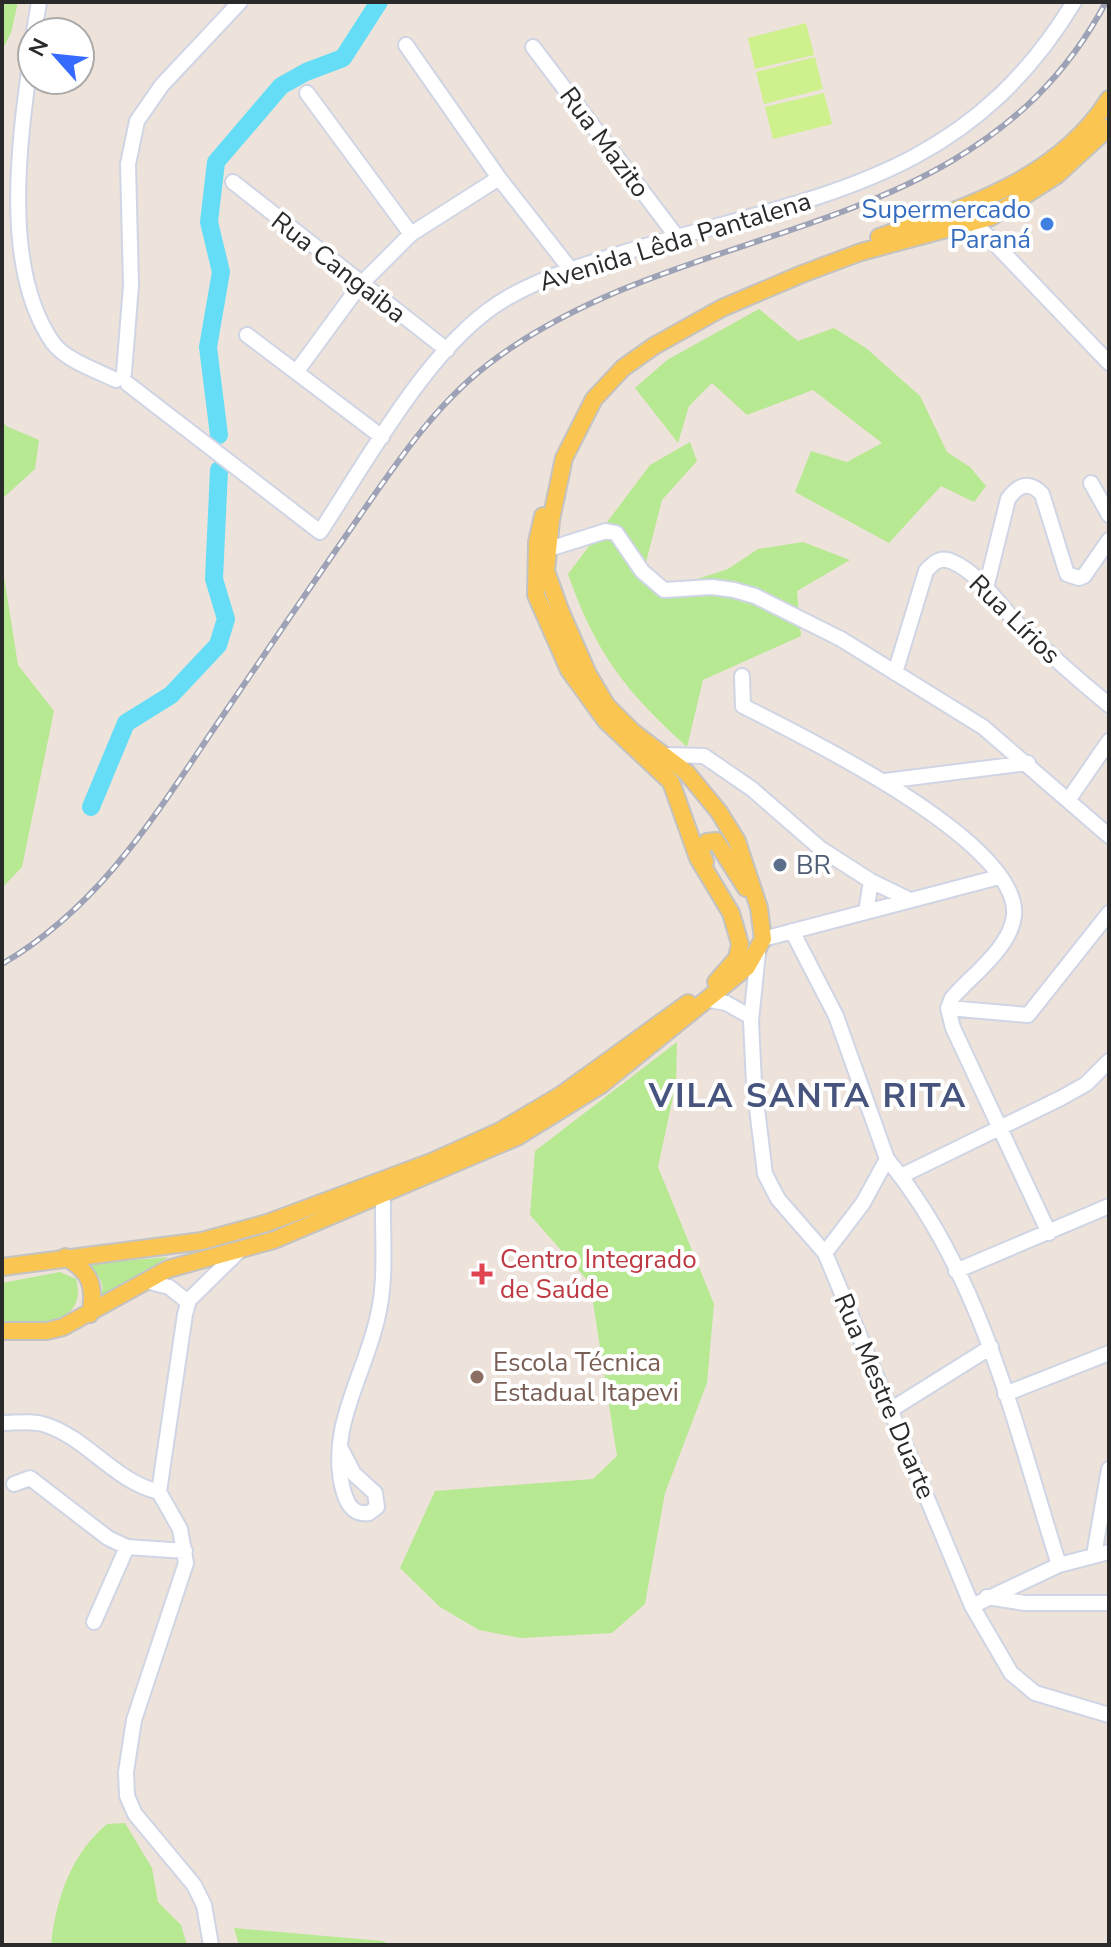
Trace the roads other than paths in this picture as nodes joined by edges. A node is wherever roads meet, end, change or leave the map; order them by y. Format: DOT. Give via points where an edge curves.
graph roads {
  1 [pos="240,2"];
  2 [pos="1074,2"];
  3 [pos="406,45"];
  4 [pos="533,47"];
  5 [pos="307,93"];
  6 [pos="27,96"];
  7 [pos="1109,99"];
  8 [pos="1109,127"];
  9 [pos="499,178"];
  10 [pos="233,182"];
  11 [pos="975,223"];
  12 [pos="411,234"];
  13 [pos="677,237"];
  14 [pos="571,270"];
  15 [pos="360,285"];
  16 [pos="247,335"];
  17 [pos="447,350"];
  18 [pos="1109,363"];
  19 [pos="297,371"];
  20 [pos="123,379"];
  21 [pos="382,437"];
  22 [pos="1091,483"];
  23 [pos="1109,515"];
  24 [pos="1109,540"];
  25 [pos="549,549"];
  26 [pos="986,588"];
  27 [pos="895,673"];
  28 [pos="742,676"];
  29 [pos="1109,705"];
  30 [pos="1109,741"];
  31 [pos="665,755"];
  32 [pos="1028,763"];
  33 [pos="885,781"];
  34 [pos="1069,799"];
  35 [pos="1109,836"];
  36 [pos="999,877"];
  37 [pos="871,881"];
  38 [pos="717,891"];
  39 [pos="755,898"];
  40 [pos="910,900"];
  41 [pos="866,912"];
  42 [pos="1109,913"];
  43 [pos="792,931"];
  44 [pos="761,944"];
  45 [pos="710,1000"];
  46 [pos="948,1008"];
  47 [pos="751,1017"];
  48 [pos="1109,1061"];
  49 [pos="998,1127"];
  50 [pos="887,1159"];
  51 [pos="901,1176"];
  52 [pos="383,1193"];
  53 [pos="1109,1206"];
  54 [pos="1049,1233"];
  55 [pos="239,1251"];
  56 [pos="825,1253"];
  57 [pos="63,1256"];
  58 [pos="2,1267"];
  59 [pos="956,1271"];
  60 [pos="146,1281"];
  61 [pos="188,1302"];
  62 [pos="90,1314"];
  63 [pos="2,1331"];
  64 [pos="991,1347"];
  65 [pos="1109,1353"];
  66 [pos="1005,1394"];
  67 [pos="892,1409"];
  68 [pos="2,1423"];
  69 [pos="341,1449"];
  70 [pos="1109,1469"];
  71 [pos="14,1484"];
  72 [pos="159,1492"];
  73 [pos="127,1547"];
  74 [pos="185,1551"];
  75 [pos="1101,1553"];
  76 [pos="1059,1565"];
  77 [pos="987,1597"];
  78 [pos="1109,1603"];
  79 [pos="972,1606"];
  80 [pos="94,1622"];
  81 [pos="1109,1715"];
  82 [pos="211,1945"];
  1 -- 20 [label="street" via="162,85 137,121 128,164 131,285"];
  2 -- 13 [label="street, Avenida Lêda Pantalena" via="1047,46 1012,84 922,155 858,184"];
  3 -- 9 [label="street"];
  4 -- 13 [label="street, Rua Mazito"];
  5 -- 12 [label="street"];
  6 -- 20 [label="street" via="16,200 25,282 52,342 63,353"];
  7 -- 38 [label="main road" via="1078,137 1003,191 758,280 655,334 621,357 589,389 568,424 537,542 536,595 569,670 606,721 671,782 698,858"];
  8 -- 11 [label="main road" via="1057,175"];
  9 -- 12 [label="street"];
  9 -- 14 [label="street"];
  10 -- 15 [label="street, Rua Cangaiba"];
  11 -- 18 [label="street"];
  11 -- 25 [label="main road" via="861,252 775,284 722,308 623,368 594,399 564,458"];
  12 -- 15 [label="street"];
  13 -- 14 [label="street, Avenida Lêda Pantalena"];
  14 -- 17 [label="street, Avenida Lêda Pantalena" via="505,298"];
  15 -- 17 [label="street, Rua Cangaiba"];
  15 -- 19 [label="street"];
  16 -- 19 [label="street"];
  17 -- 21 [label="street, Avenida Lêda Pantalena"];
  19 -- 21 [label="street"];
  20 -- 21 [label="street, Avenida Lêda Pantalena" via="320,532"];
  22 -- 23 [label="street"];
  24 -- 26 [label="street" via="1084,576 1067,574 1042,494 1026,485 1015,488"];
  25 -- 27 [label="street" via="606,531 616,533 642,571 664,590 712,587 755,596"];
  25 -- 31 [label="main road" via="546,571 588,674 607,706"];
  26 -- 27 [label="street, Rua Lírios" via="955,562 935,562 926,571"];
  26 -- 29 [label="street, Rua Lírios"];
  27 -- 32 [label="street" via="983,727"];
  28 -- 33 [label="street" via="743,706"];
  30 -- 34 [label="street"];
  31 -- 37 [label="street" via="704,756 752,789 821,849"];
  31 -- 39 [label="main road" via="719,812 737,841"];
  32 -- 33 [label="street"];
  32 -- 34 [label="street"];
  33 -- 36 [label="street" via="968,845"];
  34 -- 35 [label="street"];
  36 -- 40 [label="street"];
  36 -- 46 [label="street" via="1013,903 1006,938"];
  37 -- 40 [label="street"];
  37 -- 41 [label="street"];
  38 -- 39 [label="main road" via="700,853 710,841 722,847"];
  38 -- 57 [label="main road" via="731,913 740,944 732,967 591,1075 500,1131 267,1223 173,1246"];
  39 -- 44 [label="main road"];
  40 -- 41 [label="street"];
  41 -- 43 [label="street"];
  42 -- 46 [label="street" via="1028,1015"];
  43 -- 44 [label="street"];
  43 -- 50 [label="street" via="836,1016"];
  44 -- 45 [label="main road" via="737,977"];
  44 -- 47 [label="street, Rua Mestre Duarte"];
  45 -- 47 [label="street"];
  45 -- 52 [label="main road" via="555,1116 485,1154"];
  46 -- 49 [label="street"];
  47 -- 56 [label="street, Rua Mestre Duarte" via="765,1174 778,1199"];
  48 -- 49 [label="street" via="1086,1084"];
  49 -- 51 [label="street"];
  49 -- 54 [label="street"];
  50 -- 51 [label="street"];
  50 -- 56 [label="street" via="863,1203"];
  51 -- 59 [label="street"];
  52 -- 55 [label="main road"];
  52 -- 69 [label="street" via="379,1314 349,1399"];
  53 -- 54 [label="street"];
  54 -- 59 [label="street"];
  55 -- 60 [label="main road" via="199,1258"];
  55 -- 61 [label="street"];
  56 -- 67 [label="street, Rua Mestre Duarte"];
  57 -- 58 [label="main road"];
  57 -- 62 [label="main road" via="87,1273 93,1288"];
  59 -- 64 [label="street"];
  60 -- 61 [label="street" via="169,1287"];
  60 -- 62 [label="main road"];
  61 -- 72 [label="street"];
  62 -- 63 [label="main road" via="47,1331"];
  64 -- 66 [label="street"];
  64 -- 67 [label="street"];
  65 -- 66 [label="street"];
  66 -- 76 [label="street"];
  67 -- 79 [label="street, Rua Mestre Duarte"];
  68 -- 72 [label="street" via="44,1424 127,1480"];
  70 -- 75 [label="street"];
  71 -- 73 [label="street" via="30,1478 88,1525"];
  72 -- 74 [label="street" via="180,1529"];
  73 -- 74 [label="street"];
  73 -- 80 [label="street"];
  74 -- 82 [label="street" via="183,1580 134,1720 127,1796 135,1814 194,1885 209,1923"];
  75 -- 76 [label="street"];
  76 -- 77 [label="street"];
  77 -- 78 [label="street" via="1025,1603"];
  77 -- 79 [label="street"];
  79 -- 81 [label="street, Rua Mestre Duarte" via="1021,1684 1054,1700"];
}
